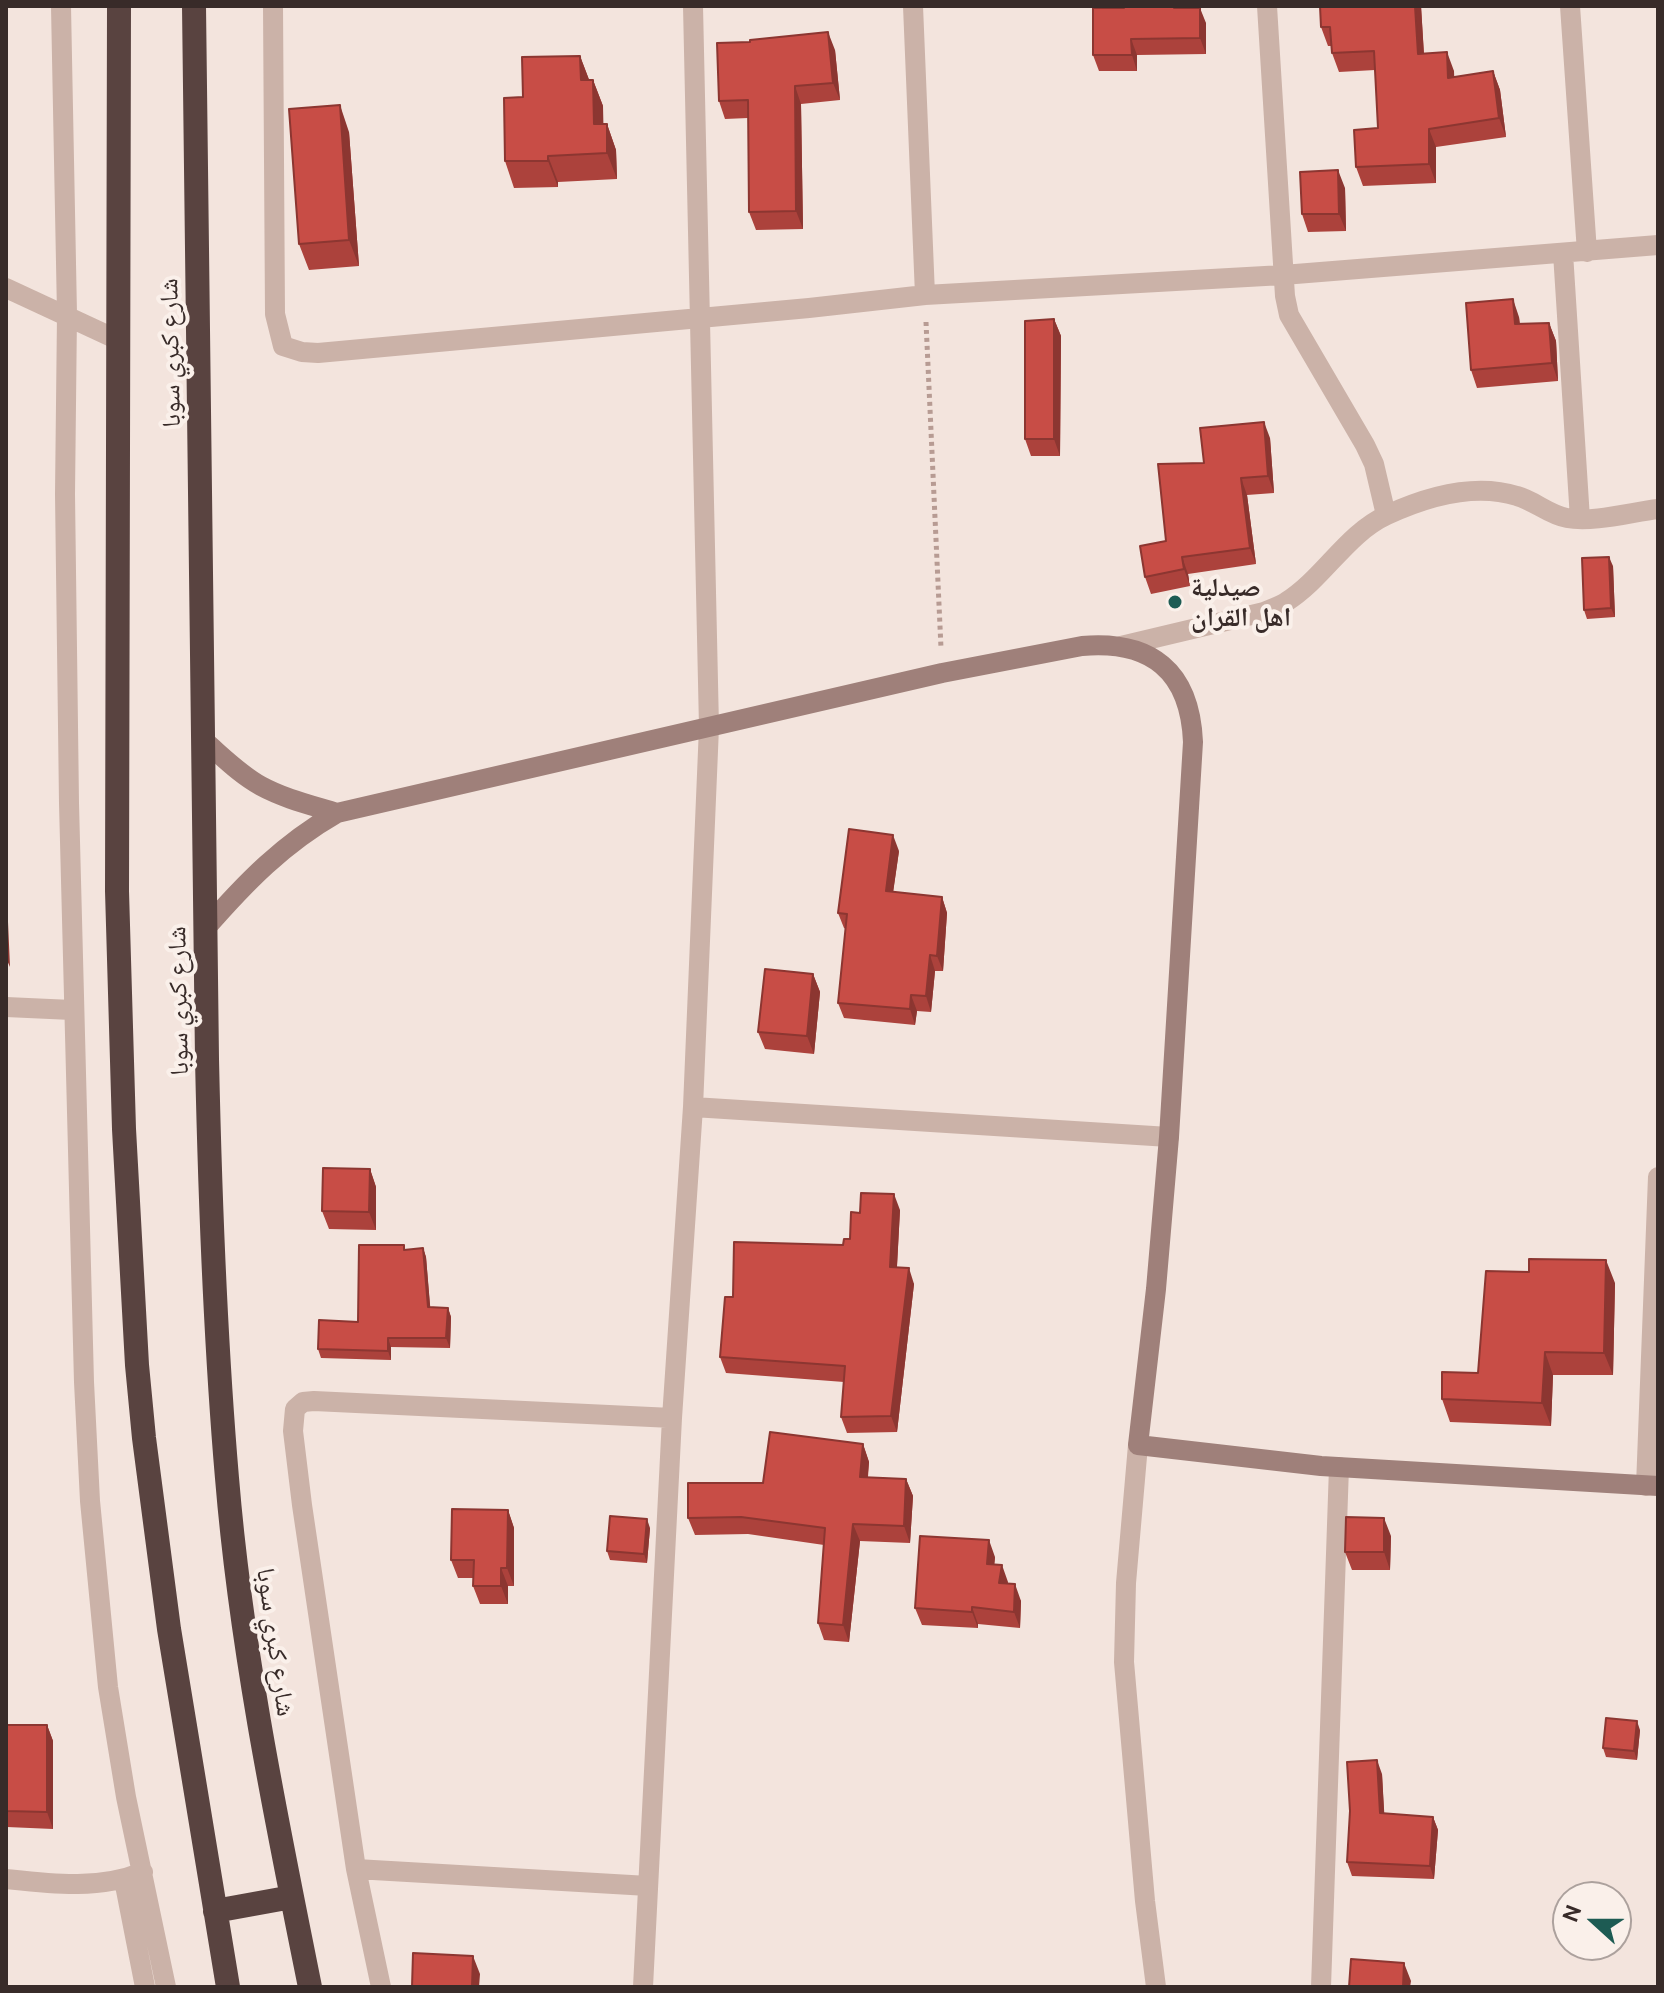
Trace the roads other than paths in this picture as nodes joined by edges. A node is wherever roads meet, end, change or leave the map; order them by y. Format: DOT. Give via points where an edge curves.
graph roads {
  1 [pos="61,6"];
  2 [pos="119,6"];
  3 [pos="194,6"];
  4 [pos="273,6"];
  5 [pos="693,6"];
  6 [pos="913,6"];
  7 [pos="1267,6"];
  8 [pos="1570,6"];
  9 [pos="1658,245"];
  10 [pos="1587,252"];
  11 [pos="1563,253"];
  12 [pos="1283,275"];
  13 [pos="6,288"];
  14 [pos="925,295"];
  15 [pos="67,314"];
  16 [pos="702,316"];
  17 [pos="118,340"];
  18 [pos="1658,509"];
  19 [pos="1386,515"];
  20 [pos="1580,519"];
  21 [pos="1121,646"];
  22 [pos="709,727"];
  23 [pos="202,739"];
  24 [pos="337,813"];
  25 [pos="205,929"];
  26 [pos="6,1007"];
  27 [pos="72,1010"];
  28 [pos="693,1107"];
  29 [pos="1169,1137"];
  30 [pos="1658,1177"];
  31 [pos="672,1418"];
  32 [pos="1138,1445"];
  33 [pos="1339,1467"];
  34 [pos="1652,1486"];
  35 [pos="356,1869"];
  36 [pos="133,1876"];
  37 [pos="6,1879"];
  38 [pos="648,1886"];
  39 [pos="292,1897"];
  40 [pos="215,1911"];
  41 [pos="145,1987"];
  42 [pos="166,1987"];
  43 [pos="228,1987"];
  44 [pos="310,1987"];
  45 [pos="381,1987"];
  46 [pos="643,1987"];
  47 [pos="1156,1987"];
  48 [pos="1321,1987"];
  1 -- 15 [label="street"];
  2 -- 17 [label="highway, شارع كبري سوبا"];
  3 -- 23 [label="highway, شارع كبري سوبا"];
  4 -- 16 [label="street" via="275,314 283,346 318,353"];
  5 -- 16 [label="street"];
  6 -- 14 [label="street"];
  7 -- 12 [label="street"];
  8 -- 10 [label="street"];
  9 -- 10 [label="street"];
  10 -- 11 [label="street"];
  11 -- 12 [label="street"];
  11 -- 20 [label="street"];
  12 -- 14 [label="street"];
  12 -- 19 [label="street" via="1289,315 1365,445"];
  13 -- 15 [label="street"];
  14 -- 16 [label="street"];
  15 -- 17 [label="street"];
  15 -- 27 [label="street"];
  16 -- 22 [label="street"];
  17 -- 40 [label="highway, شارع كبري سوبا" via="119,998 136,1350 169,1629"];
  18 -- 20 [label="street"];
  19 -- 20 [label="street" via="1448,494 1483,490 1519,496 1556,515"];
  19 -- 21 [label="street" via="1286,602 1239,620"];
  21 -- 22 [label="street" via="1082,646 942,673"];
  21 -- 29 [label="street" via="1161,662 1182,691 1192,726"];
  22 -- 24 [label="street"];
  22 -- 28 [label="street"];
  23 -- 24 [label="street" via="259,785"];
  23 -- 25 [label="highway, شارع كبري سوبا"];
  24 -- 25 [label="street" via="269,861"];
  25 -- 39 [label="highway, شارع كبري سوبا" via="210,1197 227,1479 265,1760"];
  26 -- 27 [label="street"];
  27 -- 36 [label="street" via="93,1539"];
  28 -- 29 [label="street"];
  28 -- 31 [label="street"];
  29 -- 32 [label="street"];
  30 -- 34 [label="street"];
  31 -- 35 [label="street" via="314,1401 295,1409 302,1505"];
  31 -- 38 [label="street"];
  32 -- 33 [label="street"];
  32 -- 47 [label="street" via="1124,1662"];
  33 -- 34 [label="street"];
  33 -- 48 [label="street"];
  35 -- 38 [label="street"];
  35 -- 45 [label="street"];
  36 -- 37 [label="street" via="78,1884"];
  36 -- 41 [label="street"];
  36 -- 42 [label="street"];
  38 -- 46 [label="street"];
  39 -- 40 [label="highway"];
  39 -- 44 [label="highway, شارع كبري سوبا"];
  40 -- 43 [label="highway, شارع كبري سوبا"];
}
